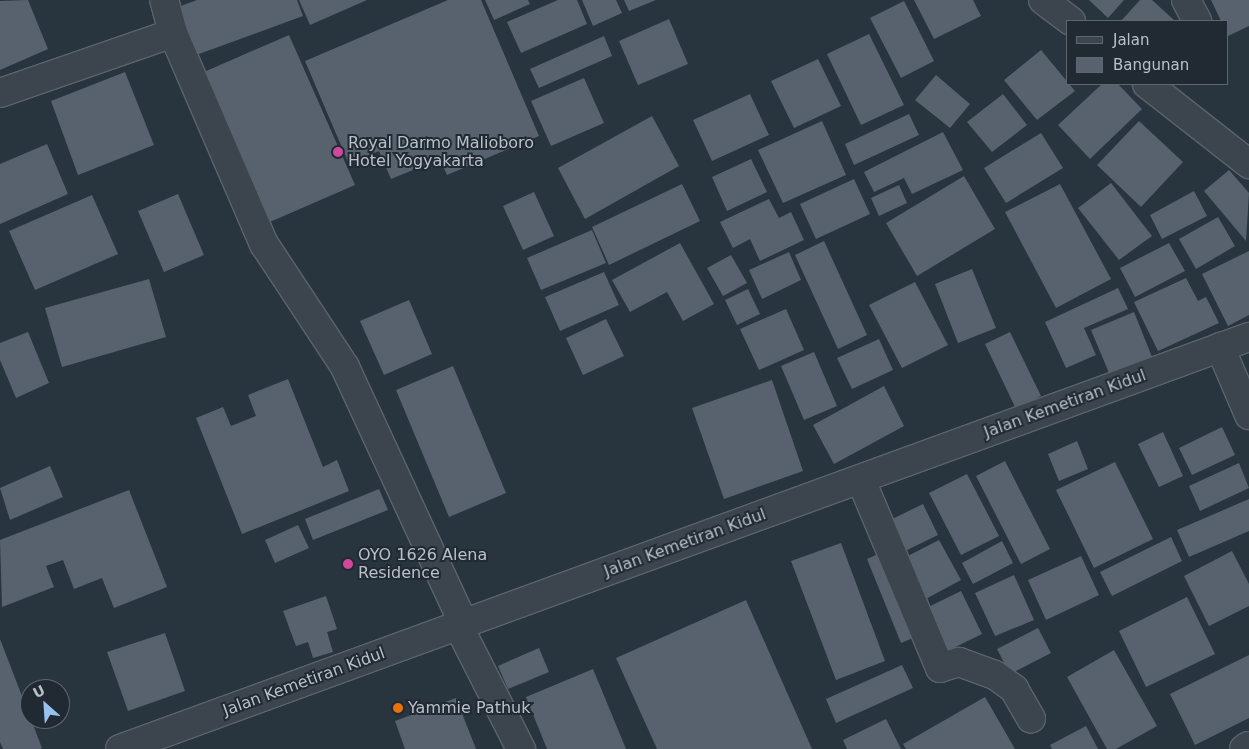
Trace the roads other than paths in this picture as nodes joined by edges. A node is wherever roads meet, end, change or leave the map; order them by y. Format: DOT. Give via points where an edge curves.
graph roads {
  1 [pos="164,0"];
  2 [pos="1043,0"];
  3 [pos="1186,0"];
  4 [pos="1070,20"];
  5 [pos="1196,20"];
  6 [pos="173,33"];
  7 [pos="1148,85"];
  8 [pos="0,93"];
  9 [pos="1249,164"];
  10 [pos="1249,337"];
  11 [pos="1220,347"];
  12 [pos="1249,415"];
  13 [pos="861,480"];
  14 [pos="461,626"];
  15 [pos="1030,718"];
  16 [pos="120,749"];
  17 [pos="521,749"];
  1 -- 6 [label="street"];
  2 -- 4 [label="street"];
  3 -- 5 [label="street"];
  6 -- 8 [label="street"];
  6 -- 14 [label="street" via="264,244 346,367"];
  7 -- 9 [label="street"];
  10 -- 11 [label="street, Jalan Kemetiran Kidul"];
  11 -- 12 [label="street"];
  11 -- 13 [label="street, Jalan Kemetiran Kidul"];
  13 -- 14 [label="street, Jalan Kemetiran Kidul"];
  13 -- 15 [label="street" via="940,668 959,662 995,675 1014,689"];
  14 -- 16 [label="street, Jalan Kemetiran Kidul"];
  14 -- 17 [label="street" via="483,681"];
}
